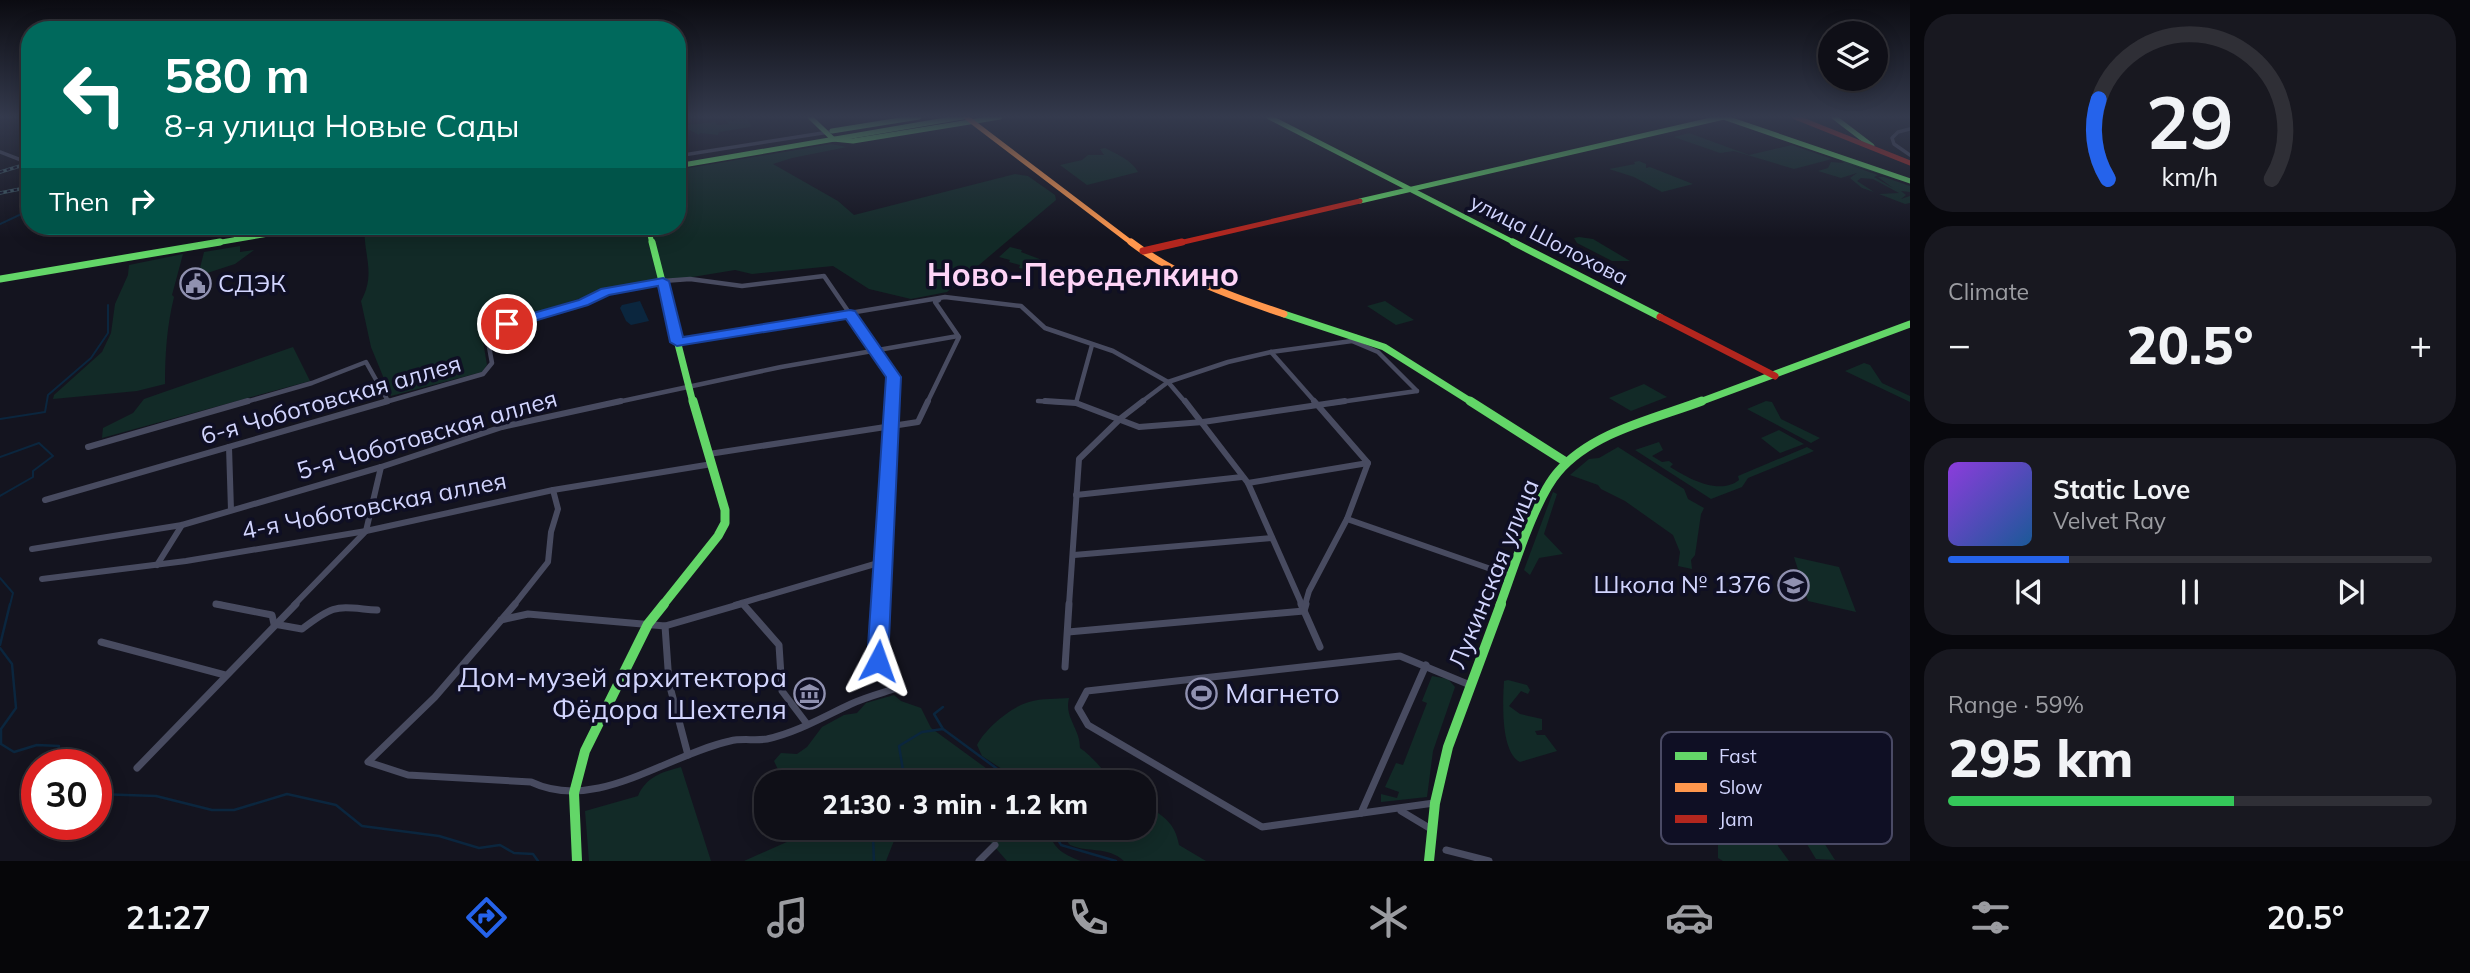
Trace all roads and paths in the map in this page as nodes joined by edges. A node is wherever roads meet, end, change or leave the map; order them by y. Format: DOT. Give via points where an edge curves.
graph roads {
  1 [pos="14,157"];
  2 [pos="710,157"];
  3 [pos="713,157"];
  4 [pos="1018,157"];
  5 [pos="1348,157"];
  6 [pos="1548,157"];
  7 [pos="1840,157"];
  8 [pos="1893,157"];
  9 [pos="21,160"];
  10 [pos="686,162"];
  11 [pos="686,162"];
  12 [pos="1910,163"];
  13 [pos="1910,181"];
  14 [pos="1410,189"];
  15 [pos="246,235"];
  16 [pos="250,235"];
  17 [pos="650,235"];
  18 [pos="236,237"];
  19 [pos="1143,251"];
  20 [pos="0,277"];
  21 [pos="663,281"];
  22 [pos="945,297"];
  23 [pos="850,314"];
  24 [pos="1910,324"];
  25 [pos="958,336"];
  26 [pos="1354,339"];
  27 [pos="677,342"];
  28 [pos="1091,345"];
  29 [pos="876,352"];
  30 [pos="1271,352"];
  31 [pos="1775,376"];
  32 [pos="1168,382"];
  33 [pos="688,386"];
  34 [pos="1417,391"];
  35 [pos="388,401"];
  36 [pos="1038,401"];
  37 [pos="1076,403"];
  38 [pos="1316,406"];
  39 [pos="1121,418"];
  40 [pos="1203,422"];
  41 [pos="892,425"];
  42 [pos="88,447"];
  43 [pos="229,447"];
  44 [pos="709,454"];
  45 [pos="1566,462"];
  46 [pos="712,464"];
  47 [pos="1368,464"];
  48 [pos="381,467"];
  49 [pos="1242,477"];
  50 [pos="1248,483"];
  51 [pos="553,490"];
  52 [pos="1076,495"];
  53 [pos="45,500"];
  54 [pos="232,510"];
  55 [pos="1347,519"];
  56 [pos="182,525"];
  57 [pos="366,531"];
  58 [pos="1272,538"];
  59 [pos="32,549"];
  60 [pos="1074,555"];
  61 [pos="885,561"];
  62 [pos="157,565"];
  63 [pos="1511,576"];
  64 [pos="42,579"];
  65 [pos="742,603"];
  66 [pos="216,604"];
  67 [pos="377,610"];
  68 [pos="1304,611"];
  69 [pos="501,620"];
  70 [pos="274,624"];
  71 [pos="648,624"];
  72 [pos="666,626"];
  73 [pos="1068,632"];
  74 [pos="101,642"];
  75 [pos="1320,647"];
  76 [pos="1426,665"];
  77 [pos="1065,667"];
  78 [pos="225,675"];
  79 [pos="1470,685"];
  80 [pos="807,724"];
  81 [pos="688,755"];
  82 [pos="137,768"];
  83 [pos="574,793"];
  84 [pos="1435,803"];
  85 [pos="1398,810"];
  86 [pos="1361,813"];
  87 [pos="1433,830"];
  88 [pos="995,845"];
  89 [pos="1446,850"];
  90 [pos="577,861"];
  91 [pos="979,861"];
  92 [pos="1430,861"];
  93 [pos="1489,861"];
  1 -- 9 [label="street"];
  2 -- 11 [label="street"];
  3 -- 10 [label="street"];
  4 -- 19 [label="street"];
  5 -- 14 [label="street, улица Шолохова"];
  6 -- 14 [label="street"];
  7 -- 13 [label="street"];
  8 -- 12 [label="street"];
  14 -- 19 [label="street"];
  14 -- 31 [label="street, улица Шолохова"];
  15 -- 18 [label="street"];
  16 -- 18 [label="street"];
  17 -- 21 [label="street"];
  18 -- 20 [label="street"];
  19 -- 26 [label="street" via="1217,292"];
  21 -- 23 [label="street" via="742,286 824,276"];
  21 -- 27 [label="street"];
  21 -- 35 [label="street, 6-я Чоботовская аллея" via="606,292 486,330 492,363 483,374"];
  22 -- 23 [label="street"];
  22 -- 25 [label="street" via="935,302"];
  22 -- 28 [label="street" via="1021,306 1045,328"];
  23 -- 27 [label="street"];
  23 -- 29 [label="street"];
  24 -- 31 [label="street, Лукинская улица"];
  25 -- 29 [label="street, 5-я Чоботовская аллея"];
  25 -- 41 [label="street" via="918,422"];
  26 -- 30 [label="street"];
  26 -- 34 [label="street" via="1378,352"];
  26 -- 45 [label="street" via="1404,357"];
  27 -- 33 [label="street"];
  28 -- 32 [label="street" via="1113,351"];
  28 -- 37 [label="street"];
  29 -- 33 [label="street, 5-я Чоботовская аллея"];
  29 -- 41 [label="street" via="893,377"];
  30 -- 32 [label="street"];
  30 -- 38 [label="street"];
  31 -- 45 [label="street, Лукинская улица" via="1604,438"];
  32 -- 39 [label="street"];
  32 -- 40 [label="street"];
  33 -- 44 [label="street"];
  33 -- 48 [label="street, 5-я Чоботовская аллея" via="502,427"];
  34 -- 38 [label="street"];
  35 -- 42 [label="street" via="366,362 312,383"];
  35 -- 43 [label="street, 6-я Чоботовская аллея"];
  36 -- 37 [label="street"];
  37 -- 39 [label="street"];
  38 -- 40 [label="street"];
  38 -- 47 [label="street"];
  39 -- 40 [label="street" via="1139,427"];
  39 -- 52 [label="street" via="1079,459"];
  40 -- 49 [label="street"];
  41 -- 44 [label="street"];
  41 -- 61 [label="street"];
  43 -- 53 [label="street, 6-я Чоботовская аллея"];
  43 -- 54 [label="street"];
  44 -- 46 [label="street"];
  45 -- 63 [label="street, Лукинская улица" via="1550,482"];
  46 -- 51 [label="street, 4-я Чоботовская аллея"];
  46 -- 71 [label="street" via="725,523"];
  47 -- 50 [label="street"];
  47 -- 55 [label="street"];
  48 -- 54 [label="street, 5-я Чоботовская аллея"];
  48 -- 57 [label="street"];
  49 -- 50 [label="street"];
  49 -- 52 [label="street"];
  50 -- 58 [label="street"];
  51 -- 57 [label="street, 4-я Чоботовская аллея"];
  51 -- 69 [label="street" via="558,509 548,562"];
  52 -- 60 [label="street"];
  54 -- 56 [label="street, 5-я Чоботовская аллея"];
  55 -- 63 [label="street"];
  55 -- 68 [label="street" via="1309,591"];
  56 -- 59 [label="street, 5-я Чоботовская аллея"];
  56 -- 62 [label="street"];
  57 -- 62 [label="street, 4-я Чоботовская аллея"];
  57 -- 70 [label="street"];
  58 -- 60 [label="street"];
  58 -- 68 [label="street"];
  60 -- 73 [label="street"];
  61 -- 65 [label="street"];
  61 -- 80 [label="street" via="878,661 897,688"];
  62 -- 64 [label="street, 4-я Чоботовская аллея"];
  63 -- 79 [label="street, Лукинская улица"];
  65 -- 72 [label="street"];
  65 -- 80 [label="street" via="779,645 782,691"];
  66 -- 70 [label="street" via="272,615"];
  67 -- 70 [label="street" via="328,609 302,629"];
  68 -- 73 [label="street"];
  68 -- 75 [label="street"];
  69 -- 71 [label="street" via="528,614"];
  69 -- 83 [label="street" via="435,696 368,762 408,775 531,782 548,790"];
  70 -- 78 [label="street"];
  71 -- 72 [label="street"];
  71 -- 83 [label="street" via="585,751"];
  72 -- 81 [label="street" via="669,683"];
  73 -- 77 [label="street"];
  74 -- 78 [label="street"];
  76 -- 79 [label="street"];
  76 -- 86 [label="street"];
  76 -- 86 [label="street" via="1400,656 1087,691 1078,708 1088,724 1262,827"];
  78 -- 82 [label="street"];
  79 -- 84 [label="street, Лукинская улица"];
  80 -- 81 [label="street" via="768,739 730,741"];
  81 -- 83 [label="street" via="631,778"];
  83 -- 90 [label="street"];
  84 -- 85 [label="street"];
  84 -- 87 [label="street, Лукинская улица"];
  85 -- 86 [label="street"];
  85 -- 87 [label="street"];
  87 -- 92 [label="street, Лукинская улица"];
  88 -- 91 [label="street"];
  89 -- 93 [label="street"];
}
